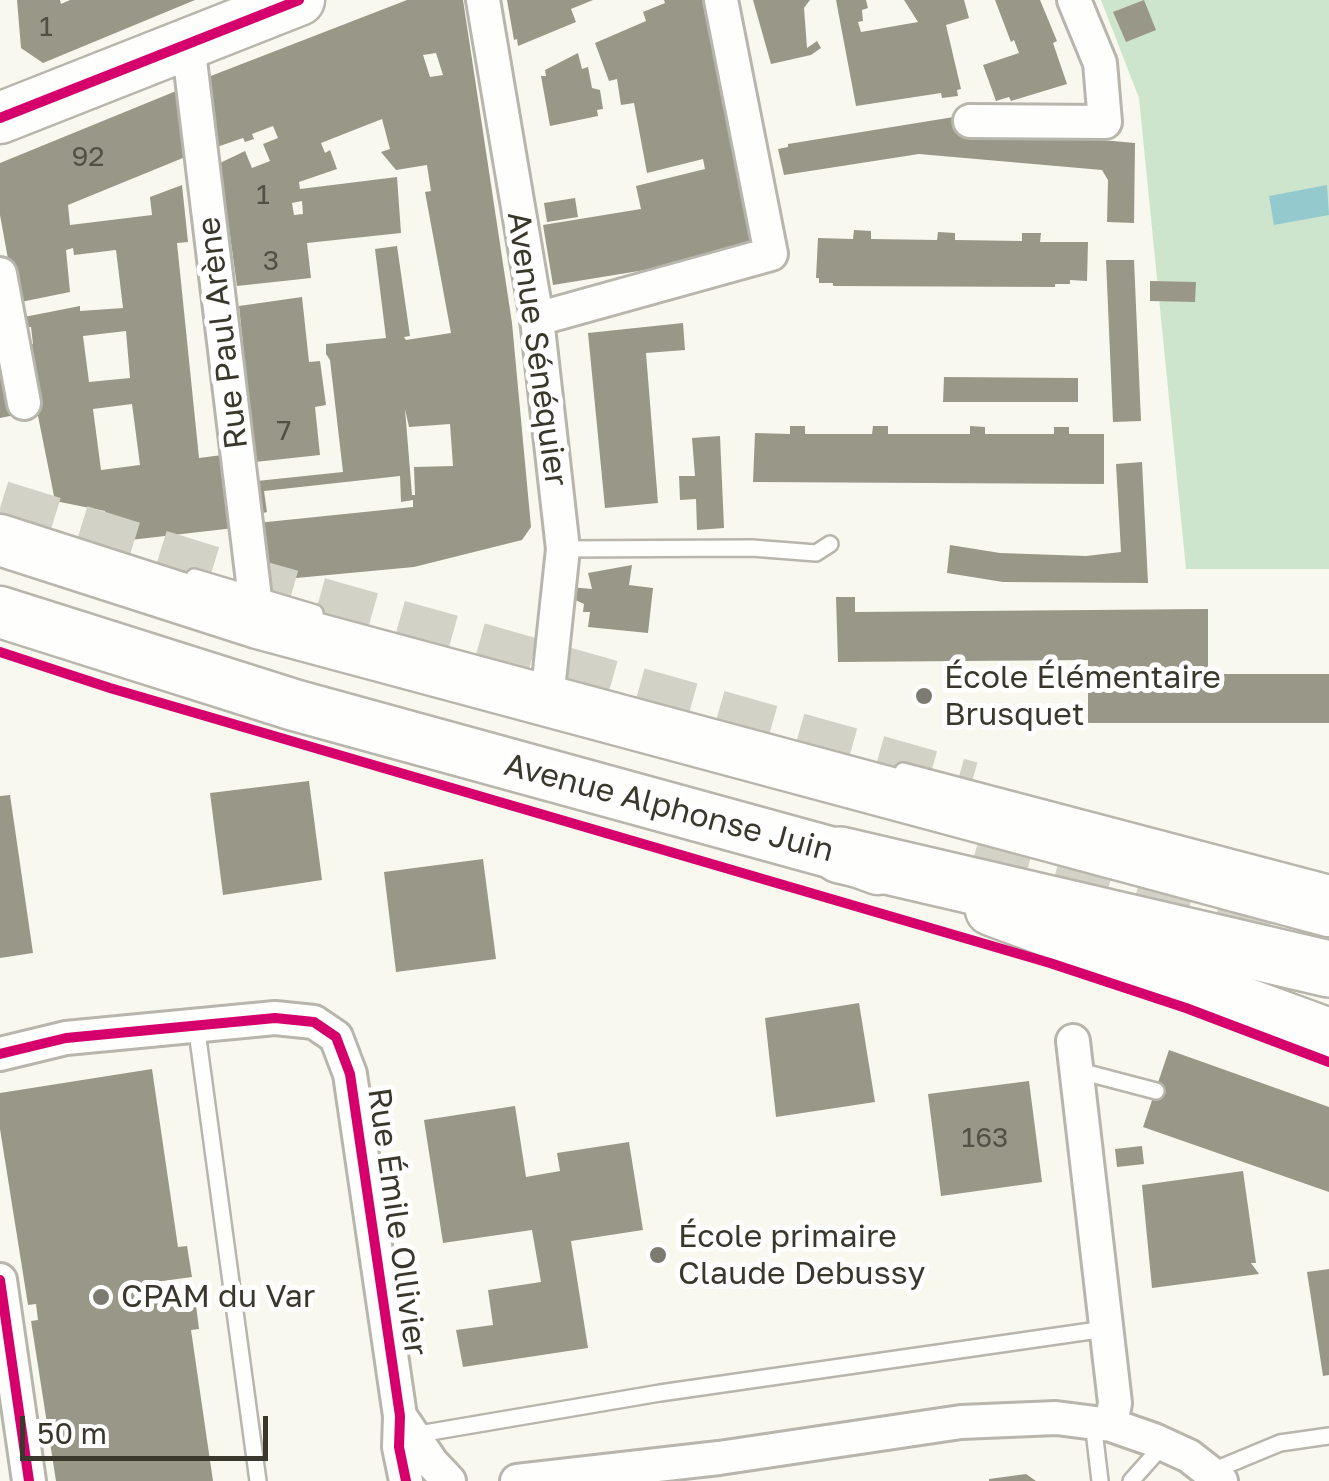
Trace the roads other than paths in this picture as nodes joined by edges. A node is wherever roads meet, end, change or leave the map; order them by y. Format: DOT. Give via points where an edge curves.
graph roads {
  1 [pos="299,0"];
  2 [pos="483,0"];
  3 [pos="721,0"];
  4 [pos="1074,0"];
  5 [pos="188,44"];
  6 [pos="0,118"];
  7 [pos="970,121"];
  8 [pos="0,274"];
  9 [pos="537,319"];
  10 [pos="24,403"];
  11 [pos="0,540"];
  12 [pos="830,544"];
  13 [pos="564,549"];
  14 [pos="185,574"];
  15 [pos="257,609"];
  16 [pos="0,612"];
  17 [pos="333,617"];
  18 [pos="549,682"];
  19 [pos="882,765"];
  20 [pos="840,855"];
  21 [pos="1329,883"];
  22 [pos="1329,911"];
  23 [pos="1329,969"];
  24 [pos="196,1024"];
  25 [pos="1329,1034"];
  26 [pos="0,1054"];
  27 [pos="1075,1055"];
  28 [pos="1156,1091"];
  29 [pos="1,1291"];
  30 [pos="1105,1329"];
  31 [pos="5,1351"];
  32 [pos="1102,1424"];
  33 [pos="406,1426"];
  34 [pos="1329,1436"];
  35 [pos="1164,1444"];
  36 [pos="1216,1477"];
  37 [pos="29,1481"];
  38 [pos="258,1481"];
  39 [pos="406,1481"];
  40 [pos="449,1481"];
  41 [pos="517,1481"];
  42 [pos="1100,1481"];
  43 [pos="1131,1481"];
  1 -- 5 [label="main road"];
  2 -- 9 [label="street, Avenue Sénéquier"];
  3 -- 9 [label="street" via="771,254"];
  4 -- 7 [label="street" via="1100,63 1105,122"];
  5 -- 6 [label="main road"];
  5 -- 15 [label="street, Rue Paul Arène"];
  8 -- 10 [label="street"];
  9 -- 13 [label="street, Avenue Sénéquier"];
  11 -- 15 [label="main road"];
  12 -- 13 [label="lane" via="816,553"];
  13 -- 18 [label="street, Avenue Sénéquier"];
  14 -- 15 [label="lane"];
  15 -- 17 [label="lane"];
  15 -- 18 [label="main road"];
  16 -- 20 [label="main road, Avenue Alphonse Juin" via="294,705"];
  18 -- 22 [label="main road"];
  19 -- 21 [label="lane"];
  20 -- 23 [label="highway"];
  20 -- 25 [label="main road, Avenue Alphonse Juin"];
  24 -- 26 [label="street, Rue Émile Ollivier" via="66,1038"];
  24 -- 33 [label="street, Rue Émile Ollivier" via="275,1018 314,1022 336,1037 350,1074"];
  24 -- 38 [label="lane"];
  27 -- 28 [label="lane"];
  27 -- 30 [label="street"];
  29 -- 31 [label="street"];
  30 -- 32 [label="street" via="1114,1403"];
  30 -- 33 [label="lane"];
  31 -- 37 [label="street"];
  32 -- 35 [label="street"];
  32 -- 41 [label="street" via="1056,1418 961,1422"];
  32 -- 42 [label="lane"];
  33 -- 39 [label="street, Rue Émile Ollivier" via="399,1447"];
  33 -- 40 [label="street, Rue Émile Ollivier"];
  34 -- 36 [label="lane" via="1280,1443"];
  35 -- 36 [label="street"];
  35 -- 43 [label="lane"];
}
